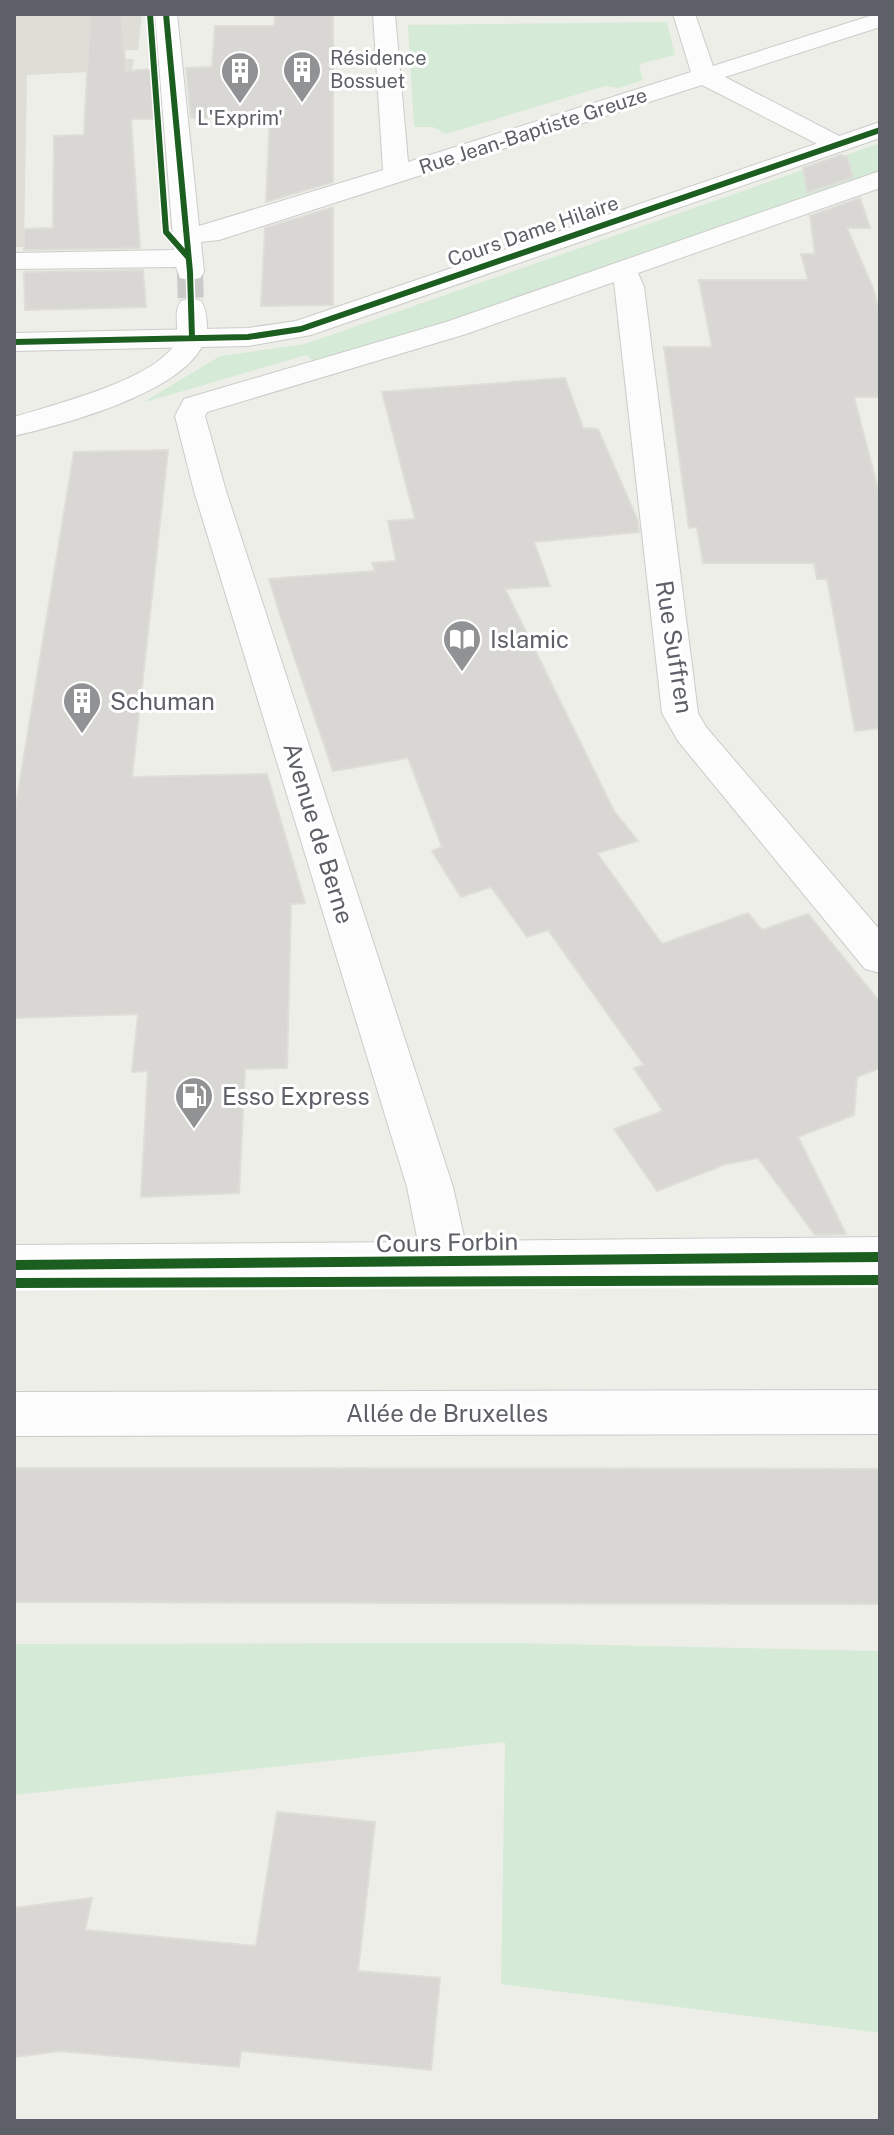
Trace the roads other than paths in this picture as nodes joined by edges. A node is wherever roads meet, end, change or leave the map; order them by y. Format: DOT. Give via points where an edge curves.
graph roads {
  1 [pos="166,14"];
  2 [pos="384,14"];
  3 [pos="684,14"];
  4 [pos="880,20"];
  5 [pos="692,40"];
  6 [pos="814,41"];
  7 [pos="704,76"];
  8 [pos="880,130"];
  9 [pos="838,145"];
  10 [pos="396,176"];
  11 [pos="880,179"];
  12 [pos="188,254"];
  13 [pos="14,261"];
  14 [pos="623,271"];
  15 [pos="191,307"];
  16 [pos="192,338"];
  17 [pos="14,342"];
  18 [pos="14,427"];
  19 [pos="880,958"];
  20 [pos="880,1257"];
  21 [pos="446,1262"];
  22 [pos="14,1265"];
  23 [pos="880,1412"];
  24 [pos="14,1414"];
  1 -- 12 [label="street"];
  2 -- 10 [label="street"];
  3 -- 5 [label="street"];
  4 -- 6 [label="street, Rue Jean-Baptiste Greuze"];
  5 -- 6 [label="street"];
  5 -- 7 [label="street"];
  6 -- 7 [label="street, Rue Jean-Baptiste Greuze"];
  7 -- 9 [label="street"];
  7 -- 10 [label="street, Rue Jean-Baptiste Greuze"];
  8 -- 9 [label="street, Cours Dame Hilaire"];
  9 -- 16 [label="street, Cours Dame Hilaire" via="310,327 248,337"];
  10 -- 12 [label="street, Rue Jean-Baptiste Greuze" via="209,234"];
  11 -- 14 [label="street"];
  12 -- 13 [label="street, Rue Jean-Baptiste Greuze"];
  14 -- 19 [label="street, Rue Suffren" via="630,287 680,713 691,733"];
  14 -- 21 [label="street, Avenue de Berne" via="397,347 195,406 190,416 430,1187"];
  15 -- 16 [label="street"];
  16 -- 17 [label="street, Cours Dame Hilaire"];
  16 -- 18 [label="street" via="183,354 153,377"];
  20 -- 21 [label="street, Cours Forbin"];
  21 -- 22 [label="street, Cours Forbin"];
  23 -- 24 [label="street, Allée de Bruxelles"];
}
